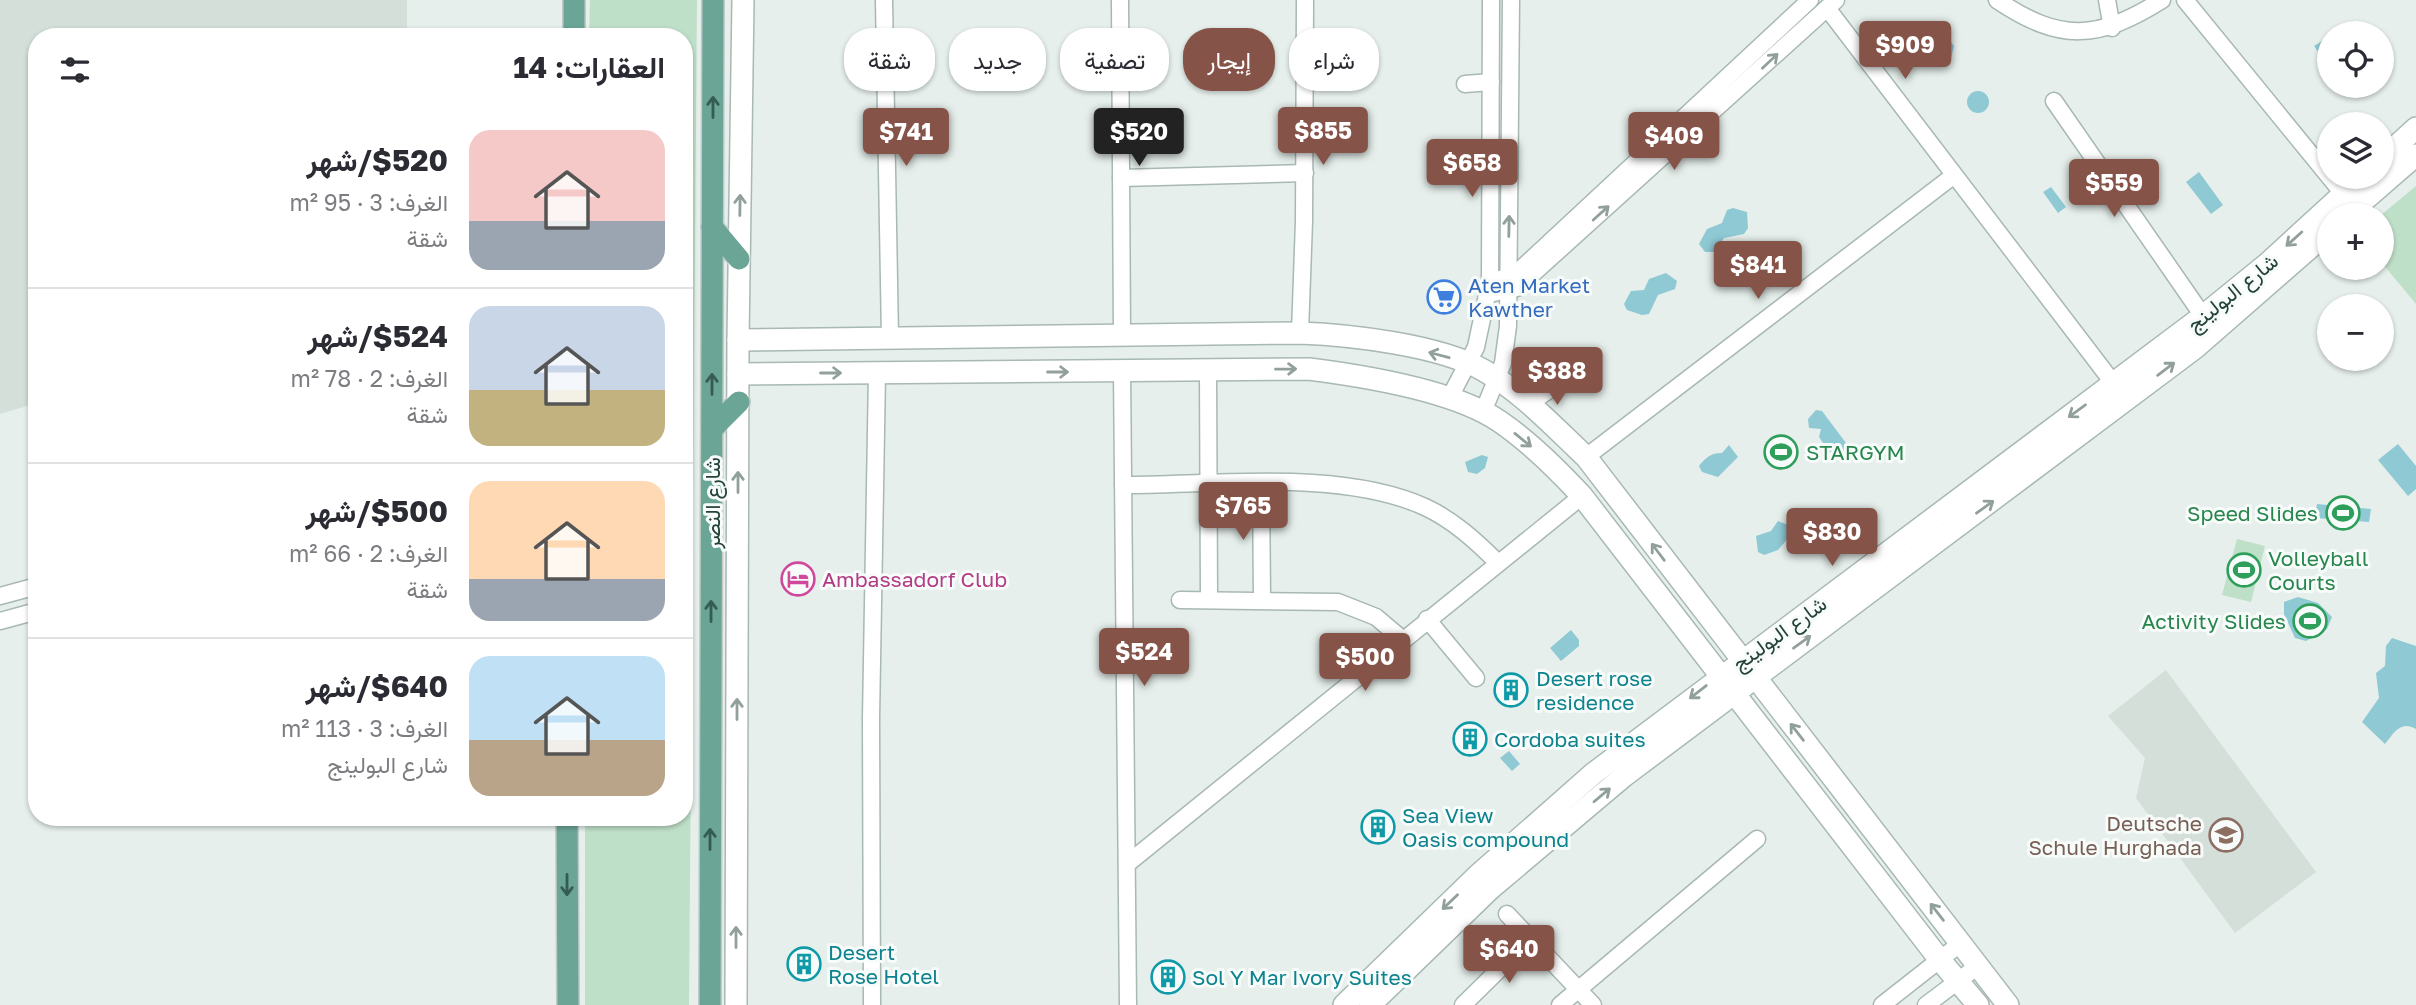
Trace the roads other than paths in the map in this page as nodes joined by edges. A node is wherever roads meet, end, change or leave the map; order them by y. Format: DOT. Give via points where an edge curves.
graph roads {
  1 [pos="574,0"];
  2 [pos="713,0"];
  3 [pos="743,0"];
  4 [pos="884,0"];
  5 [pos="1120,0"];
  6 [pos="1305,0"];
  7 [pos="1491,0"];
  8 [pos="1511,0"];
  9 [pos="1810,0"];
  10 [pos="1997,0"];
  11 [pos="2107,0"];
  12 [pos="2162,0"];
  13 [pos="2185,0"];
  14 [pos="1831,4"];
  15 [pos="574,28"];
  16 [pos="2112,28"];
  17 [pos="1491,82"];
  18 [pos="1465,83"];
  19 [pos="2054,101"];
  20 [pos="1711,103"];
  21 [pos="2416,128"];
  22 [pos="2394,148"];
  23 [pos="2416,155"];
  24 [pos="1305,173"];
  25 [pos="1953,176"];
  26 [pos="1121,178"];
  27 [pos="2346,203"];
  28 [pos="2352,203"];
  29 [pos="712,227"];
  30 [pos="2317,230"];
  31 [pos="2317,241"];
  32 [pos="739,259"];
  33 [pos="1509,285"];
  34 [pos="1490,288"];
  35 [pos="2203,316"];
  36 [pos="1300,332"];
  37 [pos="1122,336"];
  38 [pos="891,338"];
  39 [pos="738,340"];
  40 [pos="782,340"];
  41 [pos="1469,365"];
  42 [pos="1208,370"];
  43 [pos="1122,371"];
  44 [pos="782,373"];
  45 [pos="877,373"];
  46 [pos="738,374"];
  47 [pos="1565,379"];
  48 [pos="1497,380"];
  49 [pos="2114,384"];
  50 [pos="1449,399"];
  51 [pos="739,402"];
  52 [pos="1529,404"];
  53 [pos="1483,412"];
  54 [pos="712,429"];
  55 [pos="2038,454"];
  56 [pos="1586,457"];
  57 [pos="2013,460"];
  58 [pos="2026,477"];
  59 [pos="1261,484"];
  60 [pos="1124,485"];
  61 [pos="1209,485"];
  62 [pos="1582,496"];
  63 [pos="1497,562"];
  64 [pos="28,588"];
  65 [pos="0,596"];
  66 [pos="1209,599"];
  67 [pos="1262,599"];
  68 [pos="1180,600"];
  69 [pos="28,613"];
  70 [pos="1427,619"];
  71 [pos="0,621"];
  72 [pos="1402,639"];
  73 [pos="1748,669"];
  74 [pos="1721,675"];
  75 [pos="1476,678"];
  76 [pos="1734,692"];
  77 [pos="567,826"];
  78 [pos="1757,839"];
  79 [pos="1127,864"];
  80 [pos="1483,883"];
  81 [pos="1507,914"];
  82 [pos="1530,939"];
  83 [pos="1961,943"];
  84 [pos="1940,960"];
  85 [pos="1978,966"];
  86 [pos="1958,979"];
  87 [pos="1577,988"];
  88 [pos="568,1005"];
  89 [pos="710,1005"];
  90 [pos="736,1005"];
  91 [pos="872,1005"];
  92 [pos="1128,1005"];
  93 [pos="1344,1005"];
  94 [pos="1370,1005"];
  95 [pos="1463,1005"];
  96 [pos="1560,1005"];
  97 [pos="1593,1005"];
  98 [pos="1882,1005"];
  99 [pos="1926,1005"];
  100 [pos="1978,1005"];
  101 [pos="2008,1005"];
  1 -- 15 [label="main road"];
  29 -- 2 [label="main road, شارع النصر, one-way"];
  32 -- 3 [label="street, one-way"];
  4 -- 38 [label="street"];
  5 -- 26 [label="street"];
  6 -- 24 [label="street"];
  7 -- 17 [label="street"];
  33 -- 8 [label="street, one-way"];
  9 -- 20 [label="street"];
  10 -- 16 [label="street" via="2048,27 2077,32"];
  11 -- 16 [label="street"];
  12 -- 16 [label="street"];
  13 -- 27 [label="street"];
  20 -- 14 [label="street, one-way"];
  14 -- 25 [label="street"];
  17 -- 18 [label="street"];
  17 -- 34 [label="street"];
  19 -- 35 [label="street"];
  20 -- 33 [label="street" via="1517,288"];
  21 -- 22 [label="street"];
  23 -- 28 [label="street, شارع البولينج"];
  24 -- 26 [label="street"];
  24 -- 36 [label="street"];
  25 -- 49 [label="street"];
  25 -- 56 [label="street"];
  26 -- 37 [label="street"];
  29 -- 32 [label="main road"];
  54 -- 29 [label="main road, شارع النصر, one-way"];
  30 -- 35 [label="street, شارع البولينج, one-way"];
  55 -- 31 [label="street, شارع البولينج, one-way" via="2195,348"];
  32 -- 39 [label="street"];
  33 -- 34 [label="street"];
  33 -- 48 [label="street" via="1507,345"];
  34 -- 41 [label="street"];
  35 -- 49 [label="street, شارع البولينج"];
  36 -- 37 [label="street"];
  41 -- 36 [label="street, one-way" via="1384,343"];
  37 -- 38 [label="street"];
  38 -- 40 [label="street"];
  39 -- 40 [label="street"];
  39 -- 46 [label="street"];
  40 -- 44 [label="street" via="776,356"];
  41 -- 48 [label="street"];
  41 -- 50 [label="street"];
  42 -- 43 [label="street"];
  42 -- 50 [label="street, one-way" via="1309,369 1374,379"];
  42 -- 61 [label="street"];
  45 -- 43 [label="street, one-way"];
  43 -- 60 [label="street"];
  44 -- 45 [label="street, one-way"];
  44 -- 46 [label="street"];
  45 -- 91 [label="street"];
  46 -- 51 [label="street"];
  47 -- 52 [label="street"];
  48 -- 52 [label="street"];
  48 -- 53 [label="street"];
  49 -- 55 [label="street, شارع البولينج, one-way"];
  50 -- 53 [label="street"];
  51 -- 54 [label="main road"];
  90 -- 51 [label="street, one-way"];
  52 -- 56 [label="street"];
  53 -- 62 [label="street, one-way" via="1546,459"];
  89 -- 54 [label="main road, شارع النصر, one-way"];
  55 -- 57 [label="street, شارع البولينج"];
  55 -- 58 [label="street, شارع البولينج"];
  73 -- 56 [label="street, one-way"];
  57 -- 58 [label="street"];
  57 -- 73 [label="street, شارع البولينج"];
  73 -- 58 [label="street, شارع البولينج, one-way"];
  59 -- 61 [label="street"];
  59 -- 63 [label="street" via="1346,485 1381,492 1426,508 1468,534"];
  59 -- 67 [label="street"];
  60 -- 61 [label="street"];
  60 -- 79 [label="street"];
  61 -- 66 [label="street"];
  62 -- 63 [label="street"];
  62 -- 74 [label="street"];
  63 -- 70 [label="street"];
  64 -- 65 [label="street"];
  66 -- 67 [label="street"];
  66 -- 68 [label="street"];
  67 -- 72 [label="street" via="1338,601 1369,613"];
  69 -- 71 [label="street"];
  70 -- 72 [label="street"];
  70 -- 75 [label="street"];
  72 -- 79 [label="street"];
  73 -- 74 [label="street, شارع البولينج"];
  73 -- 76 [label="street, شارع البولينج"];
  83 -- 73 [label="street, one-way"];
  74 -- 76 [label="street"];
  74 -- 80 [label="street, شارع البولينج, one-way" via="1594,773"];
  80 -- 76 [label="street, شارع البولينج, one-way"];
  76 -- 84 [label="street"];
  77 -- 88 [label="main road, one-way"];
  78 -- 87 [label="street"];
  79 -- 92 [label="street"];
  80 -- 93 [label="street, شارع البولينج, one-way"];
  80 -- 94 [label="street, شارع البولينج"];
  81 -- 82 [label="street"];
  82 -- 87 [label="street"];
  82 -- 95 [label="street"];
  83 -- 84 [label="street"];
  83 -- 85 [label="street"];
  84 -- 86 [label="street"];
  84 -- 98 [label="street"];
  85 -- 86 [label="street"];
  85 -- 101 [label="street"];
  86 -- 99 [label="street"];
  86 -- 100 [label="street"];
  87 -- 96 [label="street"];
  87 -- 97 [label="street"];
}
